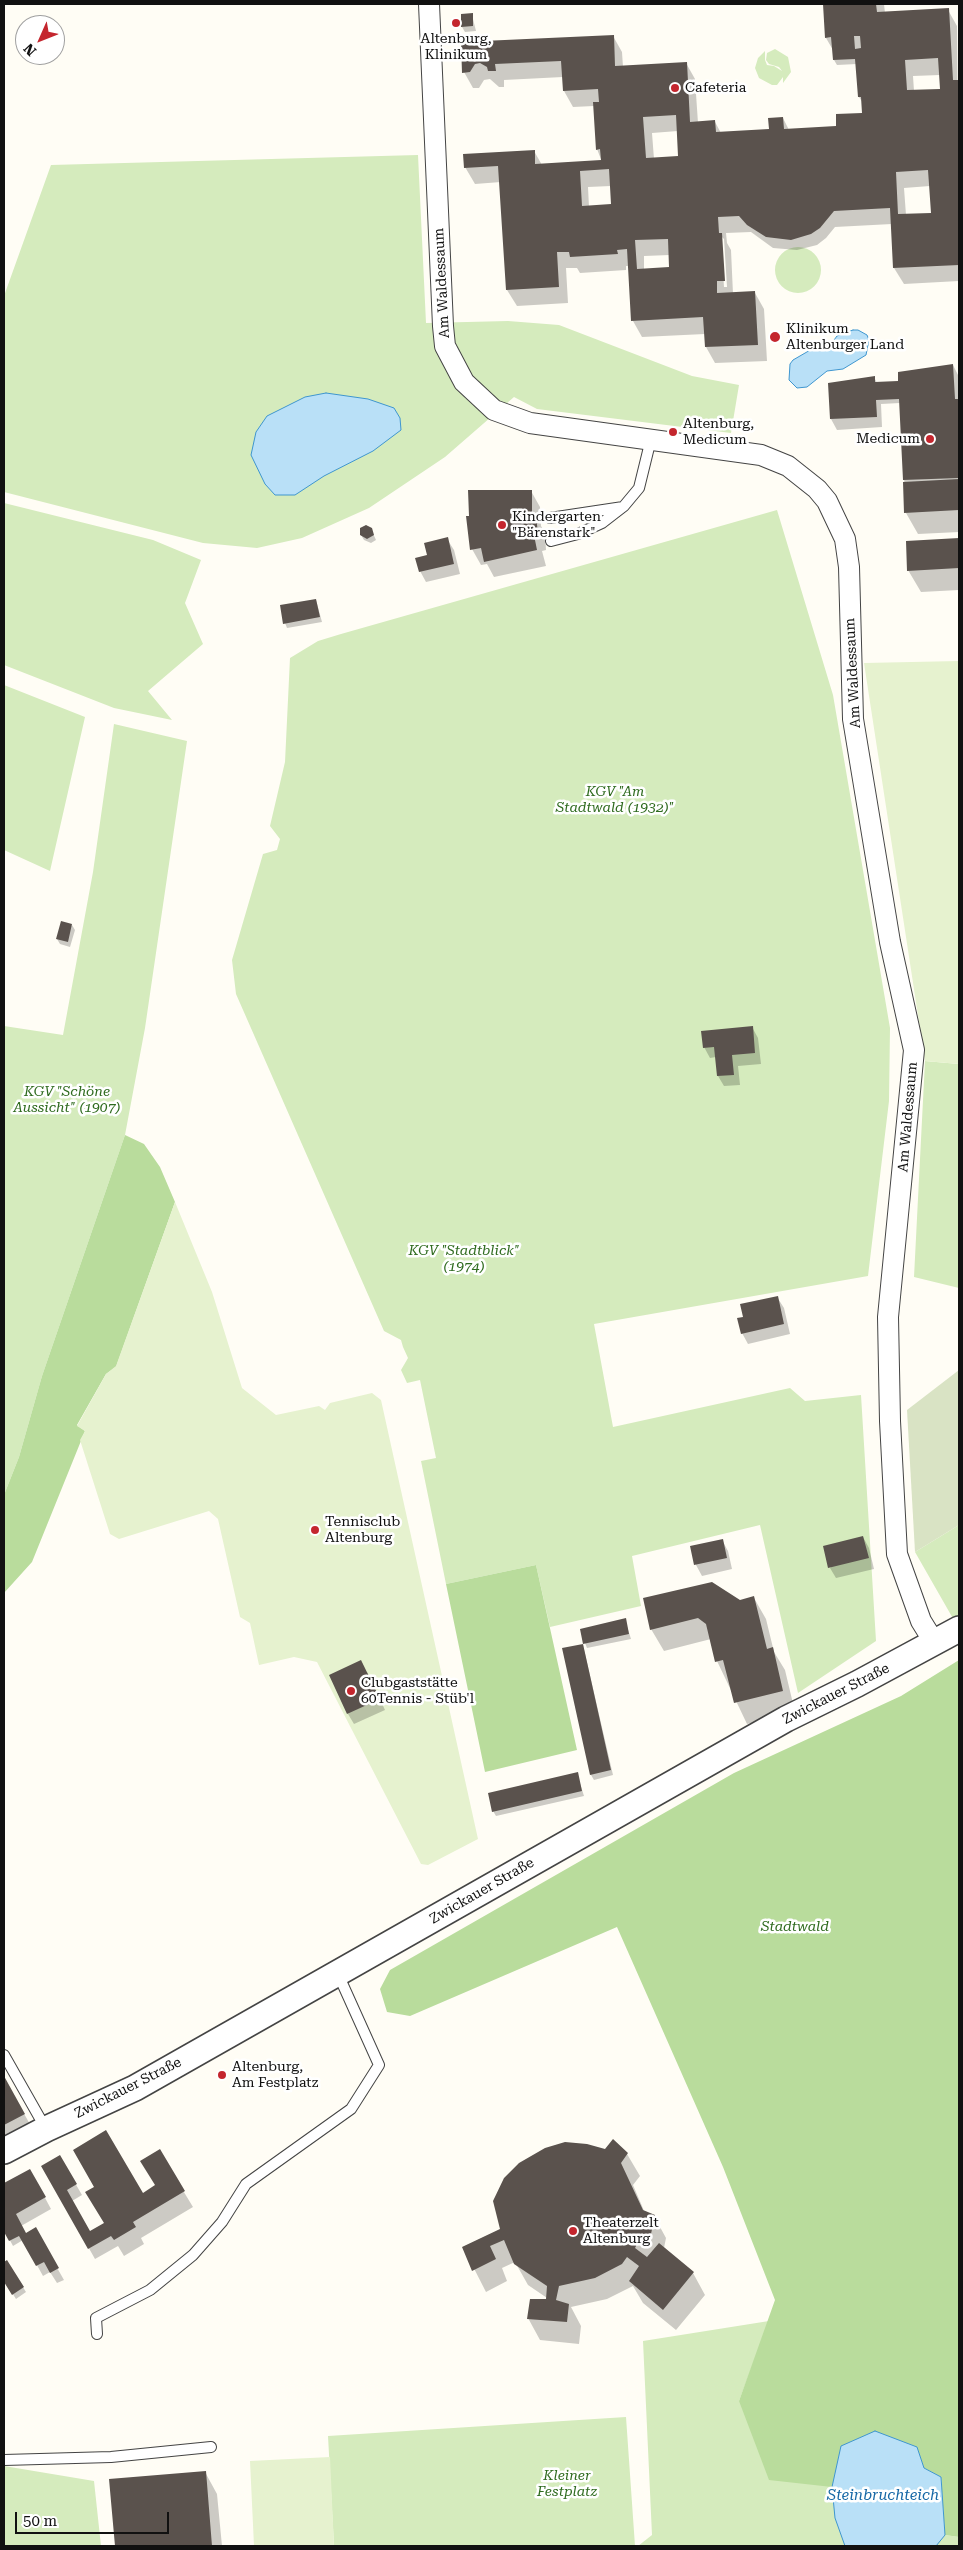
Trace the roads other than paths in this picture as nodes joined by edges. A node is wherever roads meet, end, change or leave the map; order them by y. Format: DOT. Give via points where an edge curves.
graph roads {
  1 [pos="429,4"];
  2 [pos="651,439"];
  3 [pos="624,506"];
  4 [pos="550,518"];
  5 [pos="551,540"];
  6 [pos="959,1628"];
  7 [pos="934,1642"];
  8 [pos="338,1973"];
  9 [pos="4,2055"];
  10 [pos="46,2128"];
  11 [pos="4,2151"];
  12 [pos="97,2334"];
  13 [pos="211,2447"];
  14 [pos="4,2460"];
  1 -- 2 [label="street, Am Waldessaum" via="443,326 445,346 453,363 478,397 494,410 512,418"];
  2 -- 3 [label="lane" via="639,488"];
  2 -- 7 [label="street, Am Waldessaum" via="761,455 788,466 828,501 846,543 853,719 890,942 914,1050 888,1317 897,1554 921,1621"];
  3 -- 4 [label="lane"];
  3 -- 5 [label="lane" via="602,523 578,534"];
  6 -- 7 [label="street, Zwickauer Straße"];
  7 -- 8 [label="street, Zwickauer Straße" via="786,1719"];
  8 -- 10 [label="street, Zwickauer Straße" via="135,2088"];
  8 -- 12 [label="lane" via="378,2065 351,2109 246,2184 222,2222 193,2255 150,2290 96,2318"];
  9 -- 10 [label="lane"];
  10 -- 11 [label="street, Zwickauer Straße"];
  13 -- 14 [label="lane" via="111,2457"];
}
